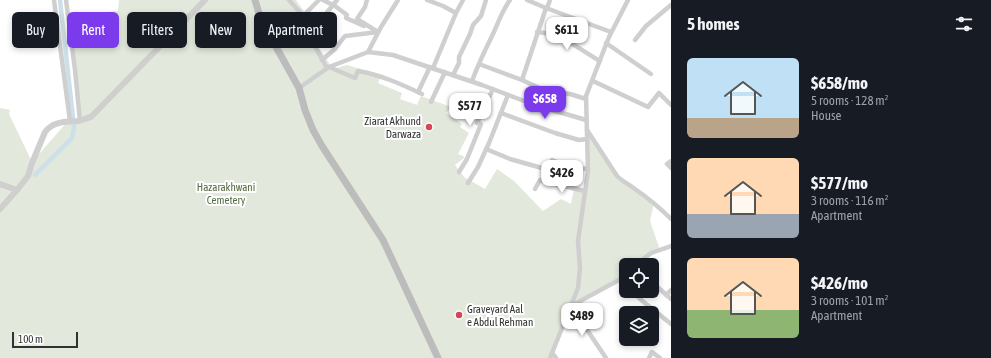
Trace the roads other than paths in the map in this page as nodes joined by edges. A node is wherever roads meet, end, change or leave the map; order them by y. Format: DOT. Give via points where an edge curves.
graph roads {
  1 [pos="54,0"];
  2 [pos="66,0"];
  3 [pos="205,0"];
  4 [pos="255,0"];
  5 [pos="289,0"];
  6 [pos="319,0"];
  7 [pos="323,0"];
  8 [pos="337,0"];
  9 [pos="367,0"];
  10 [pos="398,0"];
  11 [pos="428,0"];
  12 [pos="463,0"];
  13 [pos="486,0"];
  14 [pos="510,0"];
  15 [pos="527,0"];
  16 [pos="550,0"];
  17 [pos="628,0"];
  18 [pos="671,4"];
  19 [pos="332,5"];
  20 [pos="547,8"];
  21 [pos="300,12"];
  22 [pos="307,12"];
  23 [pos="327,12"];
  24 [pos="456,13"];
  25 [pos="378,32"];
  26 [pos="537,32"];
  27 [pos="611,32"];
  28 [pos="634,40"];
  29 [pos="606,43"];
  30 [pos="316,48"];
  31 [pos="368,52"];
  32 [pos="322,60"];
  33 [pos="600,61"];
  34 [pos="479,64"];
  35 [pos="432,67"];
  36 [pos="328,68"];
  37 [pos="445,72"];
  38 [pos="651,74"];
  39 [pos="453,75"];
  40 [pos="522,80"];
  41 [pos="472,81"];
  42 [pos="592,81"];
  43 [pos="299,88"];
  44 [pos="493,89"];
  45 [pos="508,95"];
  46 [pos="586,99"];
  47 [pos="432,102"];
  48 [pos="671,105"];
  49 [pos="501,113"];
  50 [pos="586,120"];
  51 [pos="70,121"];
  52 [pos="80,121"];
  53 [pos="586,129"];
  54 [pos="587,140"];
  55 [pos="486,149"];
  56 [pos="671,161"];
  57 [pos="671,168"];
  58 [pos="588,169"];
  59 [pos="459,172"];
  60 [pos="468,182"];
  61 [pos="0,184"];
  62 [pos="17,190"];
  63 [pos="535,190"];
  64 [pos="585,191"];
  65 [pos="0,209"];
  66 [pos="671,220"];
  67 [pos="671,246"];
  68 [pos="645,258"];
  69 [pos="619,279"];
  70 [pos="659,288"];
  71 [pos="671,290"];
  72 [pos="666,295"];
  73 [pos="639,298"];
  74 [pos="671,299"];
  75 [pos="570,306"];
  76 [pos="671,324"];
  77 [pos="551,356"];
  78 [pos="438,358"];
  79 [pos="556,358"];
  80 [pos="606,358"];
  81 [pos="649,358"];
  82 [pos="660,358"];
  1 -- 51 [label="street"];
  2 -- 52 [label="street"];
  3 -- 52 [label="street" via="91,117"];
  4 -- 43 [label="main road" via="261,20"];
  5 -- 21 [label="street"];
  6 -- 22 [label="street"];
  7 -- 19 [label="street"];
  8 -- 19 [label="street"];
  9 -- 25 [label="street" via="357,19"];
  10 -- 25 [label="street"];
  11 -- 24 [label="street"];
  12 -- 24 [label="street"];
  13 -- 39 [label="street"];
  14 -- 34 [label="street"];
  15 -- 20 [label="street"];
  16 -- 20 [label="street"];
  17 -- 27 [label="street"];
  18 -- 28 [label="street"];
  19 -- 23 [label="street"];
  19 -- 25 [label="street" via="347,15 346,18"];
  20 -- 26 [label="street"];
  20 -- 27 [label="street"];
  24 -- 35 [label="street"];
  25 -- 31 [label="street"];
  25 -- 32 [label="street" via="345,36"];
  26 -- 33 [label="street" via="562,38"];
  26 -- 40 [label="street"];
  27 -- 29 [label="street"];
  29 -- 33 [label="street"];
  29 -- 38 [label="street"];
  30 -- 32 [label="street"];
  31 -- 35 [label="street" via="393,55"];
  31 -- 36 [label="street"];
  32 -- 36 [label="street"];
  33 -- 42 [label="street"];
  34 -- 40 [label="street"];
  34 -- 41 [label="street"];
  35 -- 36 [label="street" via="420,93 372,74 358,71 355,78"];
  35 -- 37 [label="street"];
  36 -- 43 [label="street"];
  37 -- 39 [label="street"];
  37 -- 47 [label="street"];
  39 -- 41 [label="street"];
  40 -- 46 [label="street" via="544,90"];
  41 -- 44 [label="street"];
  42 -- 46 [label="street"];
  42 -- 48 [label="street" via="648,107 659,93"];
  43 -- 78 [label="main road" via="313,130 383,240"];
  44 -- 45 [label="street"];
  44 -- 59 [label="street" via="477,123 481,124 467,159"];
  45 -- 49 [label="street"];
  45 -- 50 [label="street"];
  46 -- 50 [label="street"];
  49 -- 54 [label="street" via="555,133"];
  49 -- 55 [label="street"];
  50 -- 53 [label="street"];
  51 -- 52 [label="street"];
  51 -- 62 [label="street" via="56,124 44,132 28,176"];
  53 -- 54 [label="street"];
  53 -- 66 [label="street" via="617,176 650,200"];
  54 -- 58 [label="street"];
  55 -- 58 [label="street" via="549,170 552,160 570,167"];
  55 -- 60 [label="street"];
  56 -- 57 [label="street" via="667,164"];
  58 -- 64 [label="street"];
  61 -- 62 [label="street"];
  62 -- 65 [label="street"];
  63 -- 64 [label="street" via="540,180"];
  64 -- 75 [label="street" via="578,241 578,288"];
  67 -- 68 [label="street"];
  69 -- 75 [label="street"];
  70 -- 72 [label="street"];
  71 -- 72 [label="street"];
  72 -- 74 [label="street"];
  73 -- 76 [label="street"];
  75 -- 77 [label="street"];
  75 -- 80 [label="street"];
  77 -- 79 [label="street"];
  81 -- 82 [label="street" via="652,352"];
}
